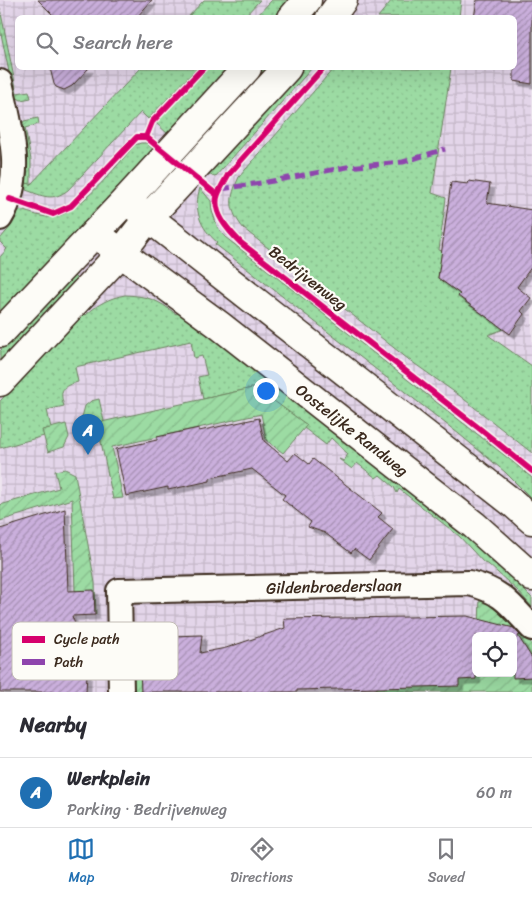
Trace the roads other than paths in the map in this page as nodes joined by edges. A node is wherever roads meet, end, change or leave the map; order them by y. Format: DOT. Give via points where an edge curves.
graph roads {
  1 [pos="307,0"];
  2 [pos="343,0"];
  3 [pos="294,15"];
  4 [pos="332,15"];
  5 [pos="245,70"];
  6 [pos="285,70"];
  7 [pos="0,82"];
  8 [pos="126,200"];
  9 [pos="0,218"];
  10 [pos="148,218"];
  11 [pos="95,233"];
  12 [pos="121,253"];
  13 [pos="0,333"];
  14 [pos="0,382"];
  15 [pos="532,520"];
  16 [pos="532,577"];
  17 [pos="120,622"];
  18 [pos="532,628"];
  1 -- 3 [label="main road"];
  2 -- 4 [label="main road"];
  5 -- 8 [label="main road"];
  6 -- 10 [label="main road"];
  7 -- 9 [label="street" via="15,157 10,199"];
  8 -- 10 [label="main road"];
  8 -- 11 [label="main road"];
  10 -- 12 [label="main road"];
  10 -- 15 [label="main road"];
  11 -- 12 [label="main road, Oostelijke Randweg"];
  11 -- 13 [label="main road"];
  12 -- 14 [label="main road"];
  12 -- 16 [label="main road, Oostelijke Randweg" via="219,325 458,513"];
  17 -- 18 [label="street, Gildenbroederslaan" via="119,591 469,583 500,594"];
}
